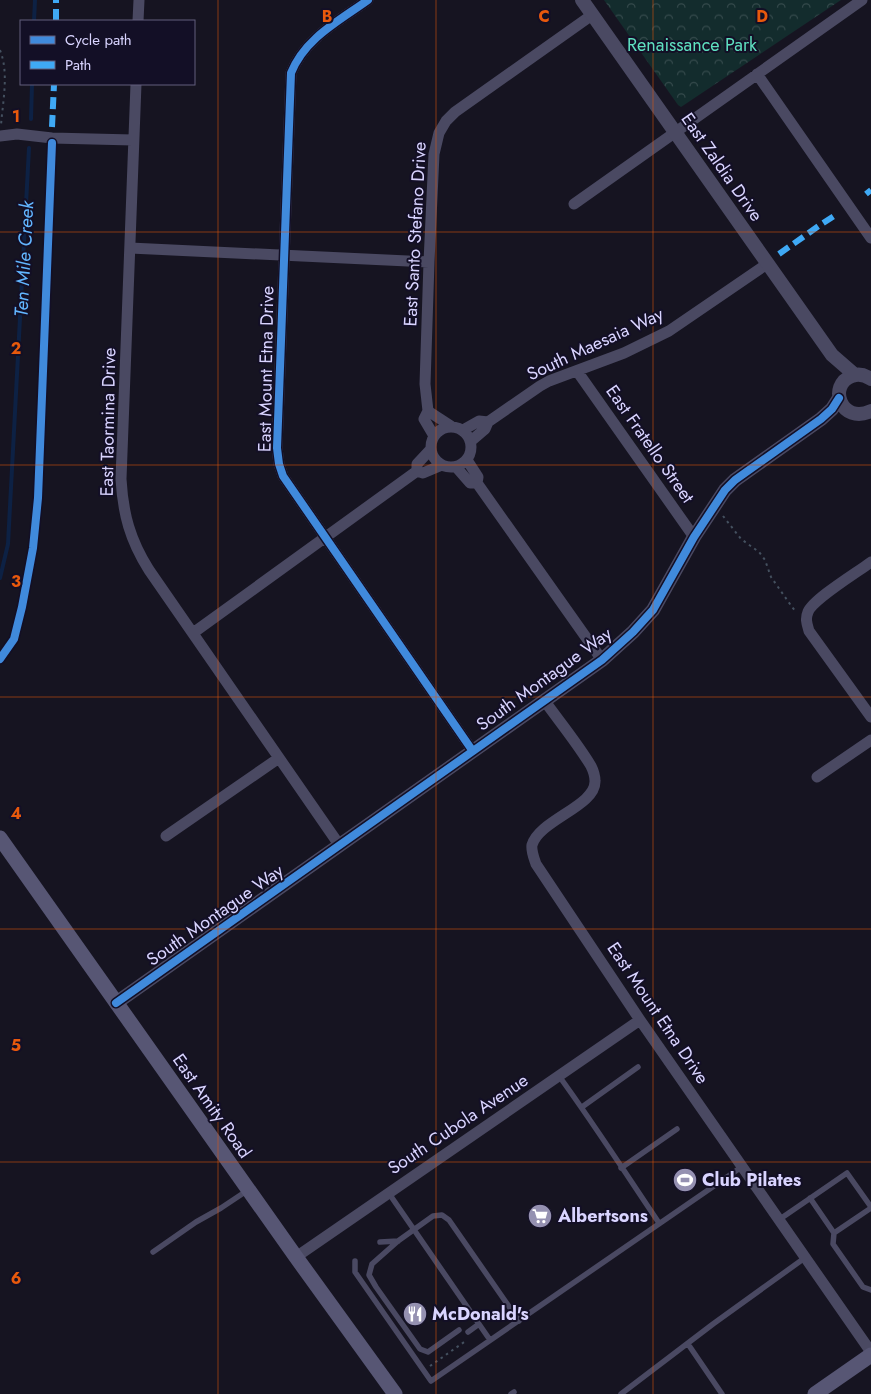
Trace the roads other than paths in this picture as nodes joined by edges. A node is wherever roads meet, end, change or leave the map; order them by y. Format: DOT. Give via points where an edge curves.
graph roads {
  1 [pos="139,0"];
  2 [pos="368,0"];
  3 [pos="582,0"];
  4 [pos="862,0"];
  5 [pos="868,0"];
  6 [pos="871,4"];
  7 [pos="592,14"];
  8 [pos="138,20"];
  9 [pos="757,74"];
  10 [pos="136,85"];
  11 [pos="1,130"];
  12 [pos="675,132"];
  13 [pos="133,140"];
  14 [pos="574,204"];
  15 [pos="871,238"];
  16 [pos="130,248"];
  17 [pos="284,255"];
  18 [pos="429,262"];
  19 [pos="767,264"];
  20 [pos="832,355"];
  21 [pos="578,371"];
  22 [pos="855,375"];
  23 [pos="871,378"];
  24 [pos="842,383"];
  25 [pos="839,398"];
  26 [pos="428,411"];
  27 [pos="848,411"];
  28 [pos="868,415"];
  29 [pos="821,420"];
  30 [pos="488,422"];
  31 [pos="450,426"];
  32 [pos="463,430"];
  33 [pos="434,436"];
  34 [pos="471,441"];
  35 [pos="431,449"];
  36 [pos="467,460"];
  37 [pos="442,465"];
  38 [pos="456,467"];
  39 [pos="417,471"];
  40 [pos="477,483"];
  41 [pos="694,537"];
  42 [pos="326,538"];
  43 [pos="871,562"];
  44 [pos="193,633"];
  45 [pos="602,660"];
  46 [pos="544,700"];
  47 [pos="871,717"];
  48 [pos="871,740"];
  49 [pos="472,750"];
  50 [pos="279,758"];
  51 [pos="817,777"];
  52 [pos="166,836"];
  53 [pos="0,838"];
  54 [pos="340,846"];
  55 [pos="116,1003"];
  56 [pos="640,1020"];
  57 [pos="638,1067"];
  58 [pos="559,1076"];
  59 [pos="582,1108"];
  60 [pos="678,1129"];
  61 [pos="742,1166"];
  62 [pos="621,1168"];
  63 [pos="248,1190"];
  64 [pos="388,1192"];
  65 [pos="810,1198"];
  66 [pos="871,1207"];
  67 [pos="780,1219"];
  68 [pos="659,1223"];
  69 [pos="414,1229"];
  70 [pos="834,1233"];
  71 [pos="398,1240"];
  72 [pos="380,1242"];
  73 [pos="153,1252"];
  74 [pos="296,1257"];
  75 [pos="806,1258"];
  76 [pos="355,1261"];
  77 [pos="871,1290"];
  78 [pos="519,1321"];
  79 [pos="479,1324"];
  80 [pos="459,1330"];
  81 [pos="468,1332"];
  82 [pos="490,1340"];
  83 [pos="688,1344"];
  84 [pos="871,1354"];
  85 [pos="395,1394"];
  86 [pos="621,1394"];
  87 [pos="722,1394"];
  88 [pos="815,1394"];
  1 -- 8 [label="street"];
  2 -- 17 [label="street, East Mount Etna Drive" via="319,35 301,53 291,73"];
  3 -- 7 [label="street, East Zaldia Drive"];
  4 -- 9 [label="street"];
  5 -- 6 [label="street"];
  7 -- 12 [label="street, East Zaldia Drive"];
  7 -- 18 [label="street, East Santo Stefano Drive" via="446,121 434,154"];
  9 -- 12 [label="street"];
  9 -- 15 [label="street"];
  10 -- 13 [label="street, East Taormina Drive"];
  11 -- 13 [label="street" via="52,138"];
  12 -- 14 [label="street"];
  12 -- 19 [label="street, East Zaldia Drive"];
  13 -- 16 [label="street, East Taormina Drive"];
  16 -- 17 [label="street"];
  16 -- 44 [label="street, East Taormina Drive" via="121,479 124,512 140,556"];
  17 -- 18 [label="street"];
  17 -- 42 [label="street, East Mount Etna Drive" via="279,464 283,476"];
  18 -- 26 [label="street, East Santo Stefano Drive"];
  19 -- 20 [label="street, East Zaldia Drive"];
  19 -- 21 [label="street, South Maesaia Way" via="669,331"];
  20 -- 22 [label="street, East Zaldia Drive"];
  20 -- 24 [label="street, East Zaldia Drive"];
  21 -- 30 [label="street, South Maesaia Way" via="540,386"];
  21 -- 41 [label="street, East Fratello Street"];
  22 -- 23 [label="street"];
  22 -- 24 [label="street"];
  24 -- 25 [label="street"];
  25 -- 27 [label="street"];
  25 -- 29 [label="street, South Montague Way"];
  26 -- 31 [label="street"];
  26 -- 33 [label="street, East Santo Stefano Drive" via="424,419"];
  27 -- 28 [label="street"];
  27 -- 29 [label="street, South Montague Way"];
  29 -- 41 [label="street, South Montague Way" via="735,480"];
  30 -- 32 [label="street, South Maesaia Way" via="479,421"];
  30 -- 34 [label="street, South Maesaia Way" via="486,430"];
  31 -- 32 [label="street"];
  31 -- 33 [label="street"];
  32 -- 34 [label="street"];
  33 -- 35 [label="street"];
  34 -- 36 [label="street"];
  35 -- 37 [label="street"];
  35 -- 39 [label="street" via="417,464"];
  36 -- 38 [label="street"];
  36 -- 40 [label="street" via="478,477"];
  37 -- 38 [label="street"];
  37 -- 39 [label="street" via="423,473"];
  38 -- 40 [label="street" via="470,483"];
  39 -- 42 [label="street"];
  40 -- 45 [label="street"];
  41 -- 45 [label="street, South Montague Way" via="653,610"];
  42 -- 44 [label="street"];
  42 -- 49 [label="street, East Mount Etna Drive"];
  43 -- 47 [label="street" via="815,601 808,610 806,621 809,631"];
  44 -- 50 [label="street, East Taormina Drive"];
  45 -- 46 [label="street, South Montague Way"];
  46 -- 49 [label="street, South Montague Way"];
  46 -- 56 [label="street, East Mount Etna Drive" via="592,768 596,783 583,802 541,831 532,847 533,856"];
  48 -- 51 [label="street"];
  49 -- 54 [label="street, South Montague Way"];
  50 -- 52 [label="street"];
  50 -- 54 [label="street, East Taormina Drive"];
  53 -- 55 [label="main road, East Amity Road"];
  54 -- 55 [label="street, South Montague Way"];
  55 -- 63 [label="main road, East Amity Road"];
  56 -- 58 [label="street, South Cubola Avenue"];
  56 -- 61 [label="street, East Mount Etna Drive"];
  57 -- 59 [label="lane"];
  58 -- 59 [label="lane"];
  58 -- 64 [label="street, South Cubola Avenue"];
  59 -- 62 [label="lane"];
  60 -- 62 [label="lane"];
  61 -- 67 [label="street, East Mount Etna Drive"];
  61 -- 68 [label="lane"];
  62 -- 68 [label="lane"];
  63 -- 73 [label="lane"];
  63 -- 74 [label="main road, East Amity Road"];
  64 -- 69 [label="lane"];
  64 -- 74 [label="street, South Cubola Avenue"];
  65 -- 66 [label="lane" via="847,1173"];
  65 -- 67 [label="lane"];
  65 -- 70 [label="lane"];
  66 -- 70 [label="lane"];
  67 -- 75 [label="street, East Mount Etna Drive"];
  68 -- 78 [label="lane"];
  69 -- 71 [label="lane"];
  69 -- 78 [label="lane" via="433,1216 442,1215 449,1220"];
  69 -- 79 [label="lane"];
  70 -- 77 [label="lane" via="833,1244 863,1288"];
  71 -- 72 [label="lane"];
  71 -- 80 [label="lane" via="372,1264 369,1275 376,1286 420,1349 428,1352"];
  74 -- 85 [label="main road, East Amity Road"];
  75 -- 83 [label="lane"];
  75 -- 84 [label="street, East Mount Etna Drive"];
  76 -- 82 [label="lane" via="355,1272 431,1381"];
  78 -- 82 [label="lane"];
  79 -- 81 [label="lane"];
  79 -- 82 [label="lane"];
  83 -- 86 [label="lane"];
  83 -- 87 [label="lane"];
  84 -- 88 [label="main road"];
}
